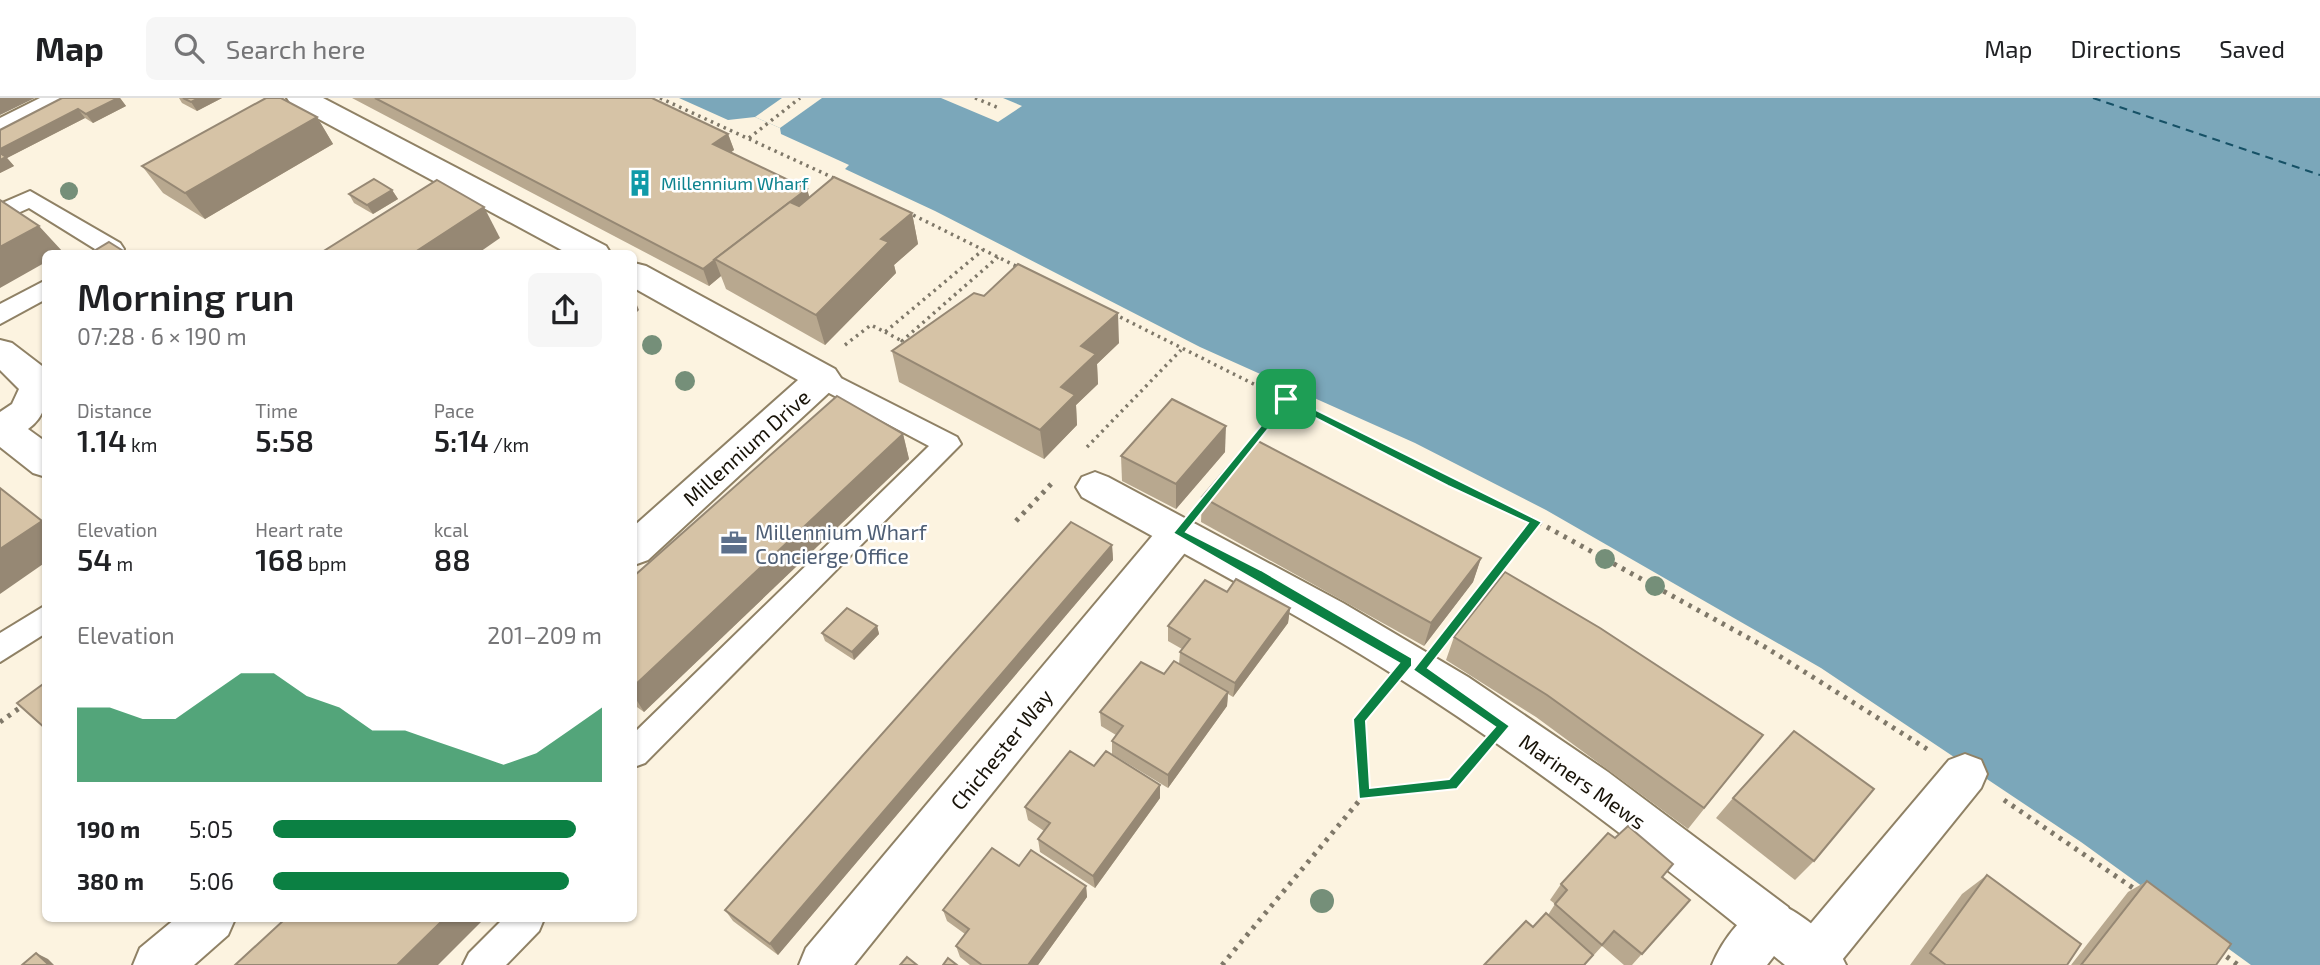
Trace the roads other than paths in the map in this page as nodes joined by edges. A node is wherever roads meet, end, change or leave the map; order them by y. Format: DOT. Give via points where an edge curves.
graph roads {
  1 [pos="56,98"];
  2 [pos="301,98"];
  3 [pos="0,127"];
  4 [pos="0,214"];
  5 [pos="110,250"];
  6 [pos="587,250"];
  7 [pos="637,276"];
  8 [pos="42,290"];
  9 [pos="0,315"];
  10 [pos="0,352"];
  11 [pos="823,378"];
  12 [pos="1,430"];
  13 [pos="42,460"];
  14 [pos="1078,473"];
  15 [pos="1178,533"];
  16 [pos="637,546"];
  17 [pos="42,620"];
  18 [pos="0,649"];
  19 [pos="637,750"];
  20 [pos="1965,774"];
  21 [pos="208,922"];
  22 [pos="524,922"];
  23 [pos="1771,923"];
  24 [pos="1817,961"];
  25 [pos="158,965"];
  26 [pos="481,965"];
  27 [pos="823,965"];
  28 [pos="1736,965"];
  1 -- 3 [label="lane"];
  2 -- 6 [label="street"];
  4 -- 5 [label="lane" via="30,198"];
  7 -- 11 [label="street, Millennium Drive"];
  8 -- 9 [label="lane"];
  10 -- 12 [label="street" via="35,379 37,388 25,413"];
  11 -- 16 [label="street, Millennium Drive"];
  11 -- 19 [label="lane" via="948,444"];
  12 -- 13 [label="street"];
  14 -- 15 [label="street, Mariners Mews"];
  15 -- 23 [label="street, Mariners Mews" via="1256,573 1413,666 1673,844"];
  15 -- 27 [label="street, Chichester Way"];
  17 -- 18 [label="lane"];
  20 -- 24 [label="street"];
  21 -- 25 [label="street"];
  22 -- 26 [label="lane"];
  23 -- 24 [label="street, Mariners Mews"];
  23 -- 28 [label="street"];
}
